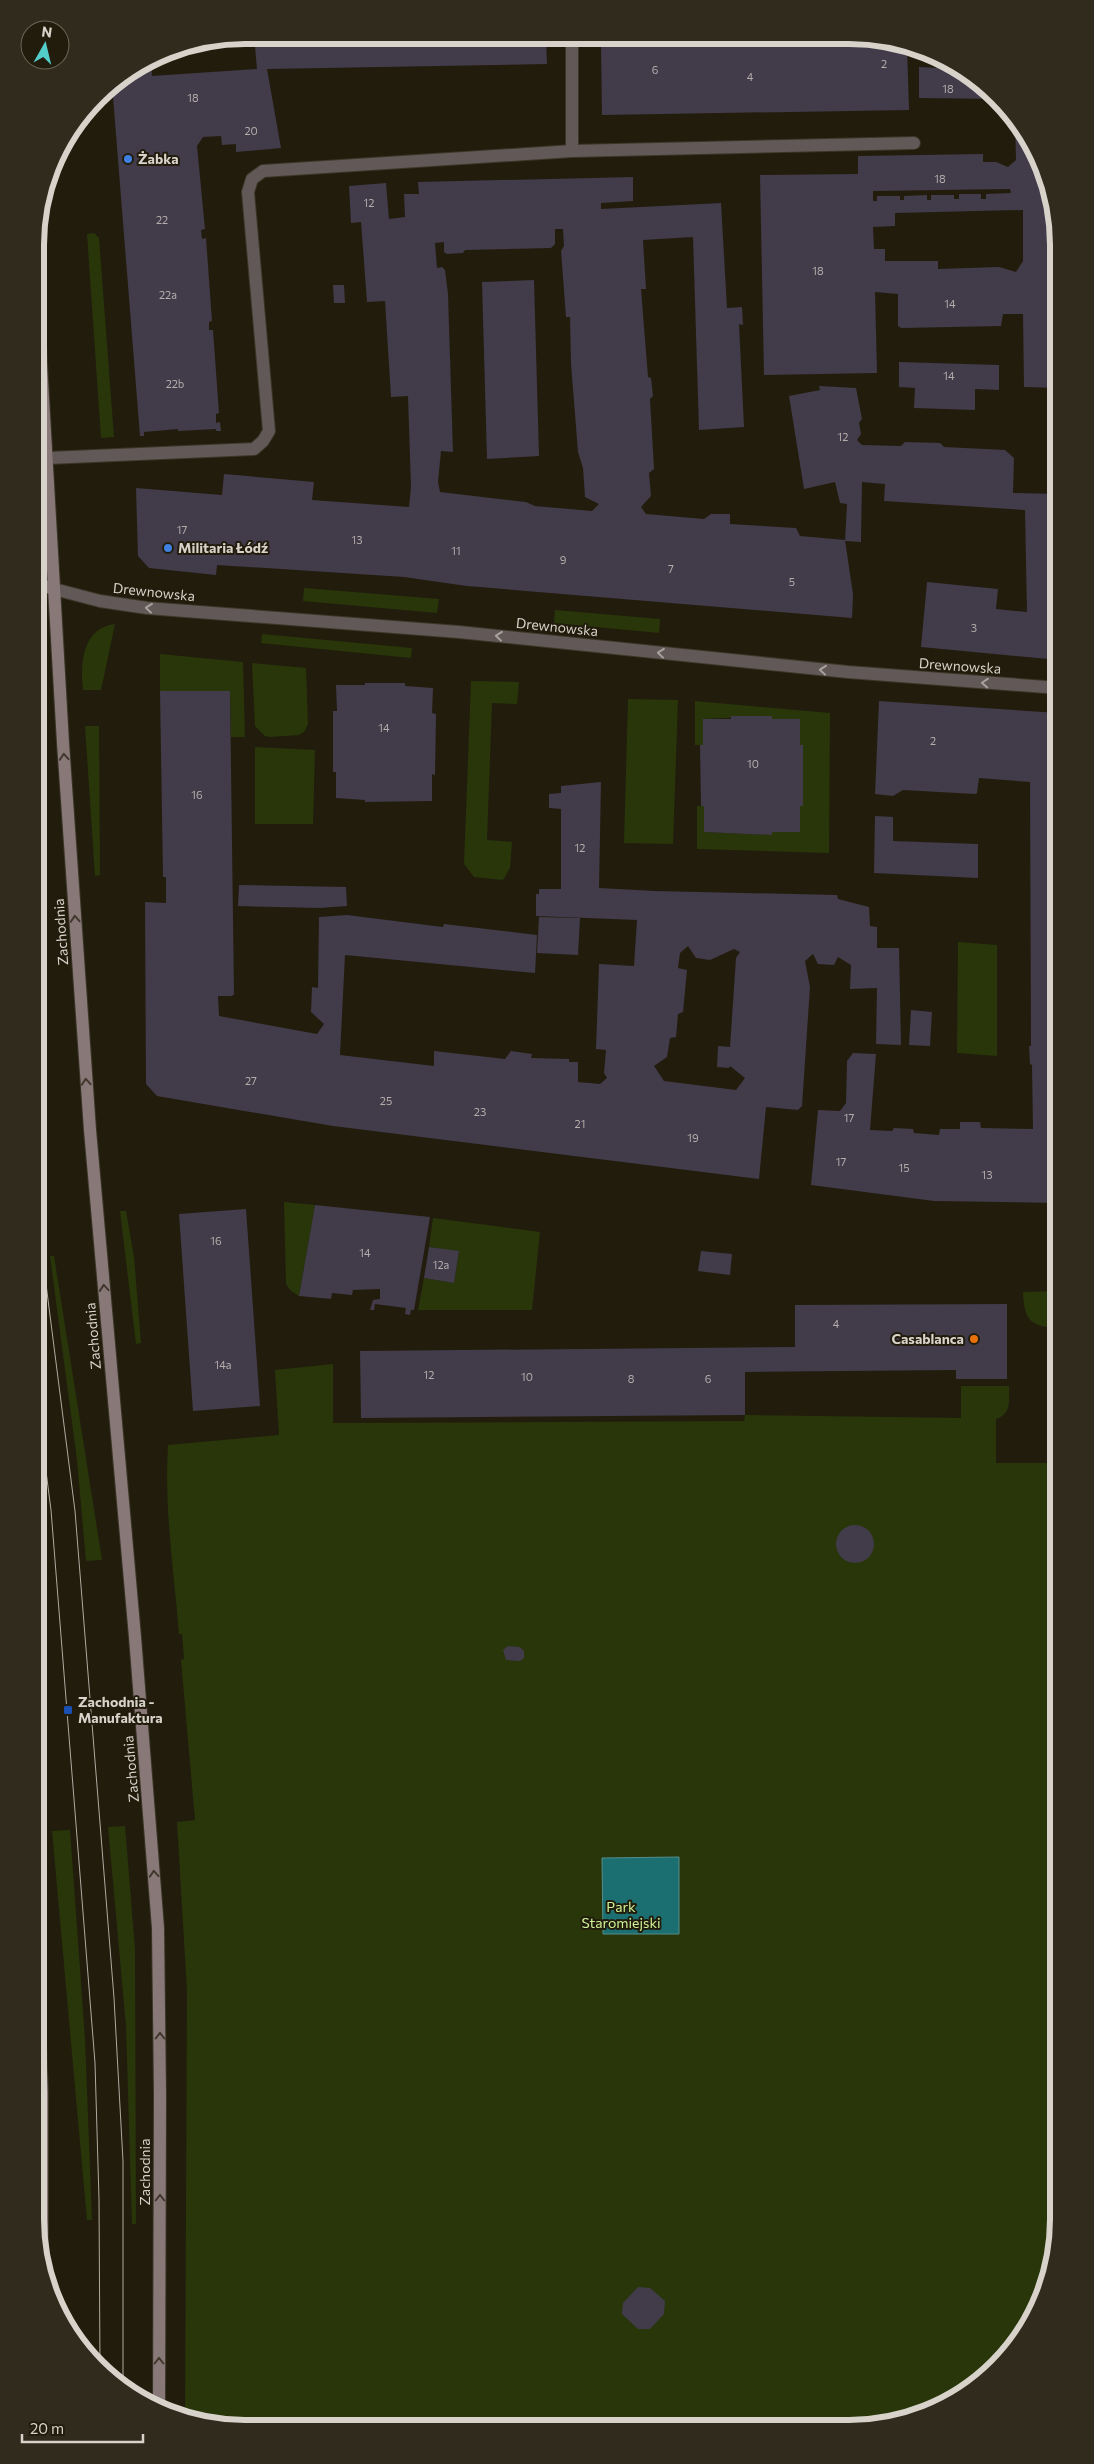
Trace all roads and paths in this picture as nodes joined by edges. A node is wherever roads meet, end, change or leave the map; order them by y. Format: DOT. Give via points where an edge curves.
graph roads {
  1 [pos="572,44"];
  2 [pos="914,142"];
  3 [pos="572,151"];
  4 [pos="44,392"];
  5 [pos="48,458"];
  6 [pos="44,586"];
  7 [pos="54,589"];
  8 [pos="1050,687"];
  9 [pos="159,2401"];
  1 -- 3 [label="street"];
  2 -- 3 [label="street"];
  3 -- 5 [label="street" via="263,172 252,179 248,192 269,431 264,441 254,449"];
  4 -- 5 [label="main road, Zachodnia"];
  5 -- 7 [label="main road, Zachodnia"];
  6 -- 7 [label="main road"];
  8 -- 7 [label="street, Drewnowska, one-way" via="848,672 459,632 147,608 100,601"];
  9 -- 7 [label="main road, Zachodnia, one-way" via="158,1928 90,1130"];
}
